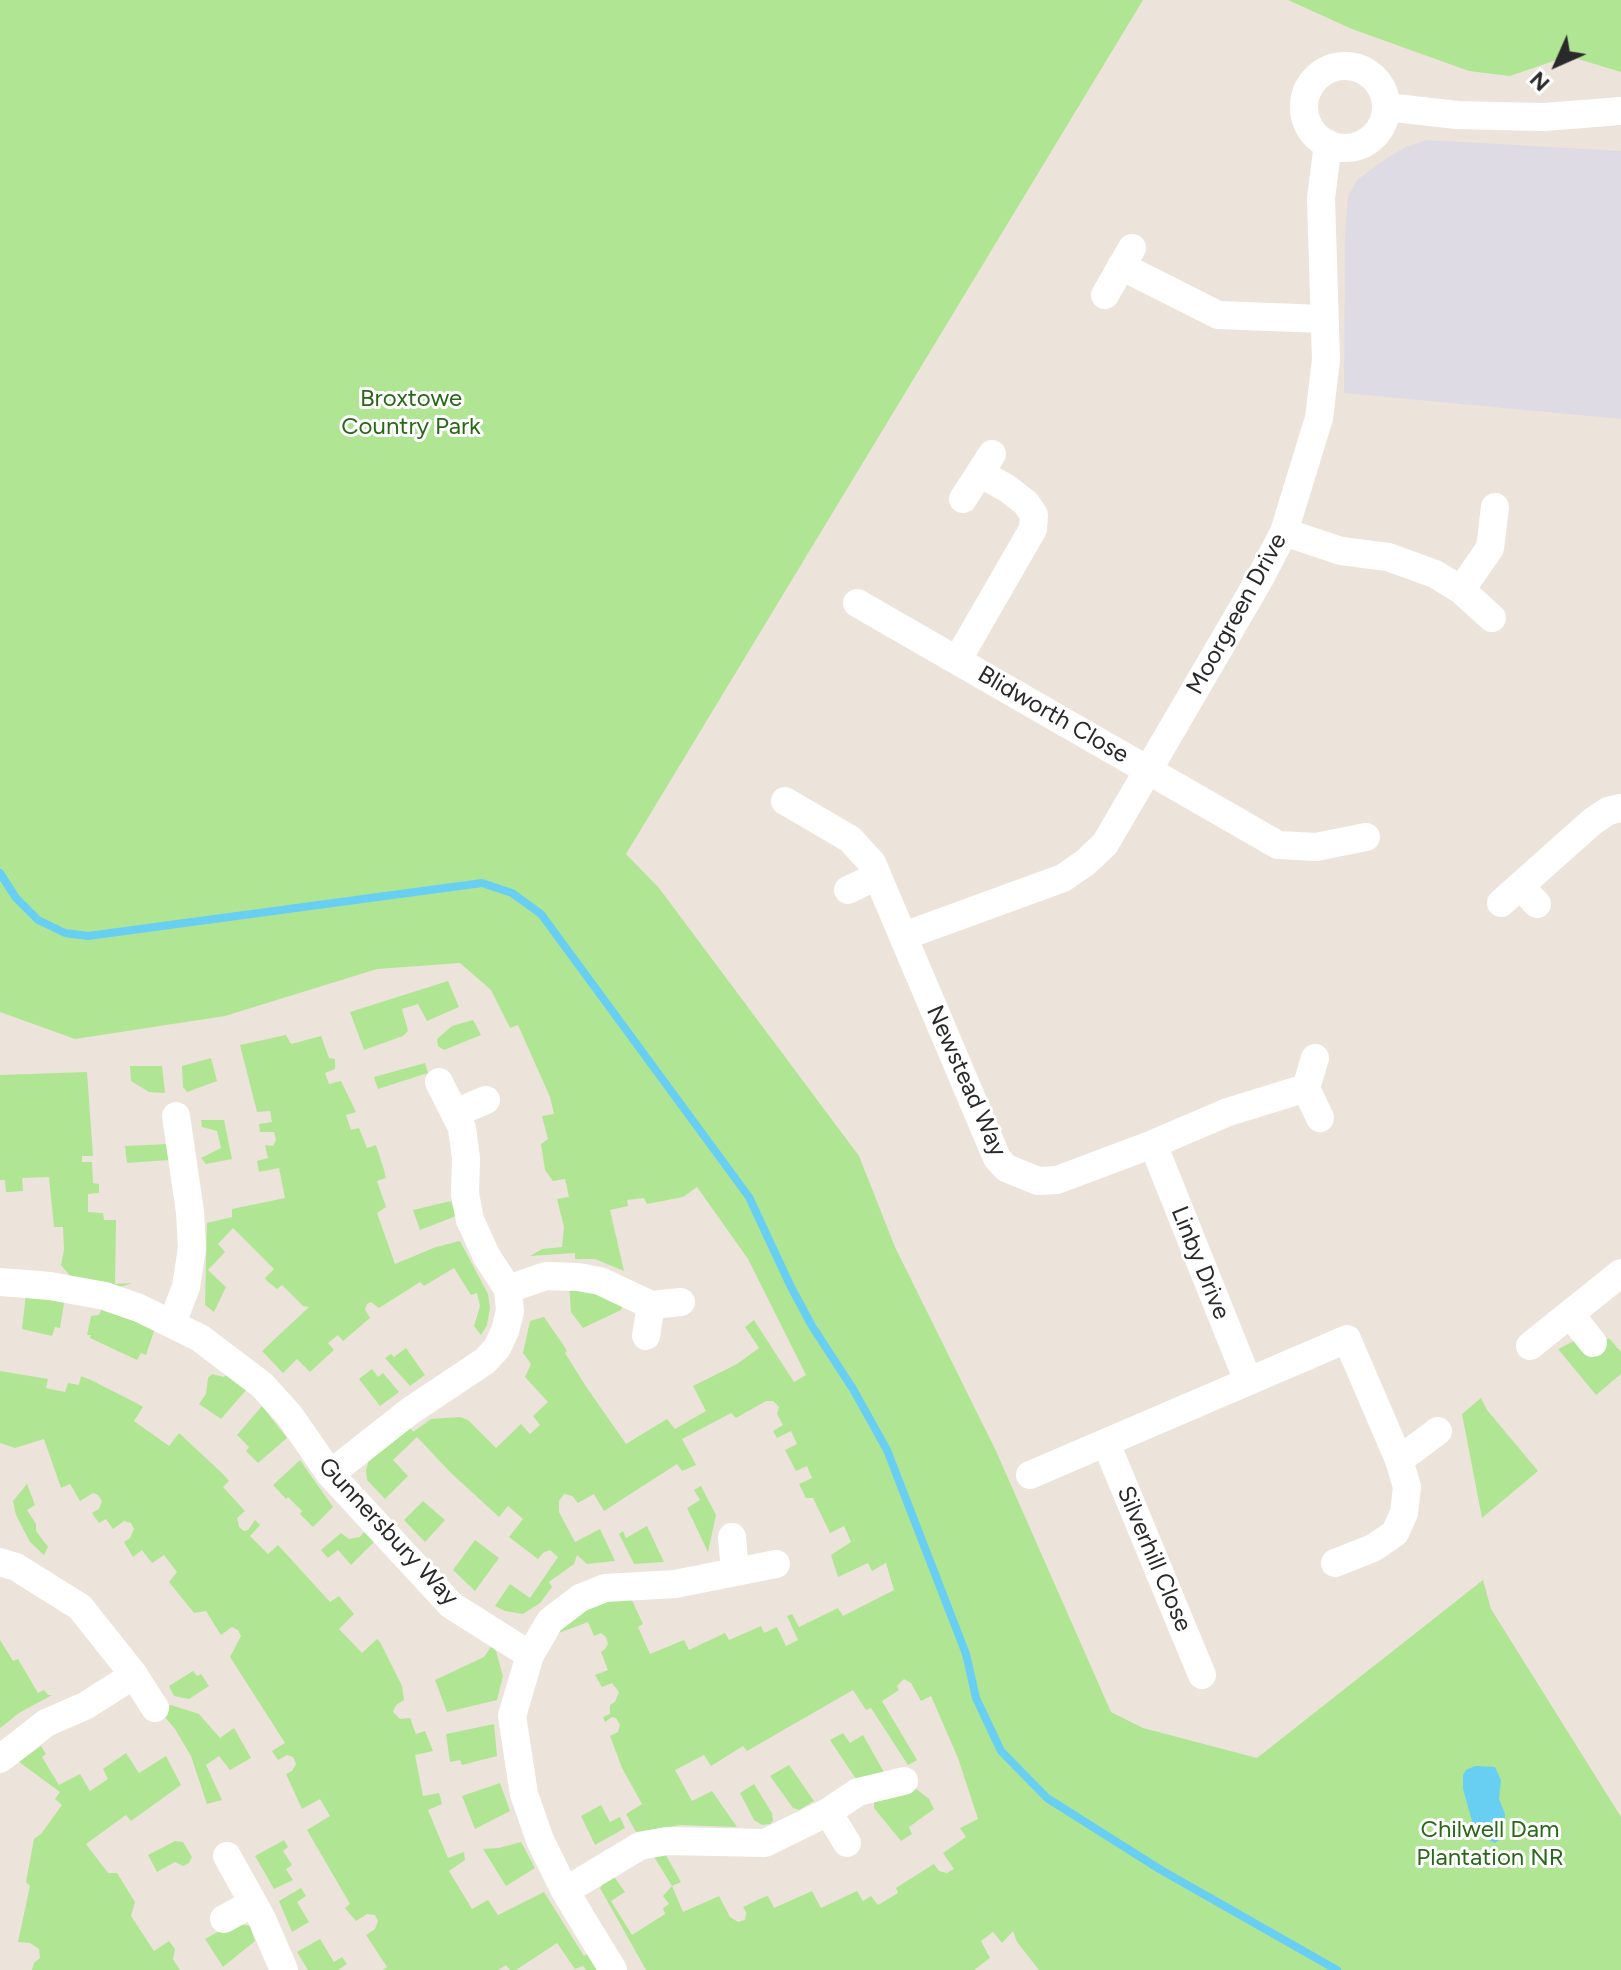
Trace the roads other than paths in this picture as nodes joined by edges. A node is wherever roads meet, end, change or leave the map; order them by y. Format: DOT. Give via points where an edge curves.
graph roads {
  1 [pos="1386,107"];
  2 [pos="1621,111"];
  3 [pos="1328,144"];
  4 [pos="1105,295"];
  5 [pos="1323,319"];
  6 [pos="963,499"];
  7 [pos="1495,507"];
  8 [pos="1284,532"];
  9 [pos="1461,590"];
  10 [pos="857,603"];
  11 [pos="1492,618"];
  12 [pos="958,659"];
  13 [pos="1148,771"];
  14 [pos="785,801"];
  15 [pos="1621,808"];
  16 [pos="1366,837"];
  17 [pos="877,876"];
  18 [pos="848,890"];
  19 [pos="1519,898"];
  20 [pos="904,936"];
  21 [pos="1315,1058"];
  22 [pos="439,1082"];
  23 [pos="1306,1088"];
  24 [pos="486,1100"];
  25 [pos="455,1113"];
  26 [pos="176,1116"];
  27 [pos="1320,1118"];
  28 [pos="1153,1144"];
  29 [pos="1621,1273"];
  30 [pos="0,1282"];
  31 [pos="508,1289"];
  32 [pos="681,1302"];
  33 [pos="651,1305"];
  34 [pos="1570,1314"];
  35 [pos="172,1323"];
  36 [pos="646,1336"];
  37 [pos="1593,1343"];
  38 [pos="1530,1346"];
  39 [pos="1248,1381"];
  40 [pos="1438,1431"];
  41 [pos="1106,1443"];
  42 [pos="1399,1460"];
  43 [pos="330,1474"];
  44 [pos="1030,1475"];
  45 [pos="732,1537"];
  46 [pos="0,1562"];
  47 [pos="1335,1563"];
  48 [pos="776,1564"];
  49 [pos="735,1571"];
  50 [pos="530,1655"];
  51 [pos="134,1675"];
  52 [pos="1202,1675"];
  53 [pos="155,1708"];
  54 [pos="0,1759"];
  55 [pos="904,1781"];
  56 [pos="828,1812"];
  57 [pos="847,1843"];
  58 [pos="227,1856"];
  59 [pos="565,1891"];
  60 [pos="253,1903"];
  61 [pos="224,1919"];
  62 [pos="284,1970"];
  63 [pos="613,1970"];
  1 -- 2 [label="street" via="1544,117"];
  1 -- 3 [label="street" via="1384,120 1367,141 1355,147"];
  1 -- 3 [label="street" via="1380,86 1365,71 1339,66 1315,77 1304,115 1317,137"];
  3 -- 5 [label="street, Moorgreen Drive" via="1321,198"];
  4 -- 5 [label="street" via="1126,257 1218,315"];
  5 -- 8 [label="street, Moorgreen Drive" via="1326,360 1319,418"];
  6 -- 12 [label="street, Blidworth Close" via="986,463 1034,515 1033,529"];
  7 -- 9 [label="street" via="1490,548"];
  8 -- 9 [label="street" via="1341,551 1388,557"];
  8 -- 13 [label="street, Moorgreen Drive"];
  9 -- 11 [label="street"];
  10 -- 12 [label="street, Blidworth Close"];
  12 -- 13 [label="street, Blidworth Close"];
  13 -- 16 [label="street, Blidworth Close" via="1278,845 1316,847"];
  13 -- 20 [label="street, Moorgreen Drive" via="1105,844 1063,878"];
  14 -- 17 [label="street, Newstead Way" via="850,839"];
  15 -- 19 [label="street" via="1593,821"];
  17 -- 18 [label="street"];
  17 -- 20 [label="street, Newstead Way"];
  20 -- 28 [label="street, Newstead Way" via="997,1158 1006,1168 1038,1181 1057,1180"];
  21 -- 23 [label="street"];
  22 -- 25 [label="street"];
  23 -- 27 [label="street"];
  23 -- 28 [label="street, Newstead Way" via="1228,1112"];
  24 -- 25 [label="street"];
  25 -- 31 [label="street" via="462,1128 470,1220"];
  26 -- 35 [label="street" via="192,1248 186,1287"];
  28 -- 39 [label="street, Linby Drive"];
  29 -- 34 [label="street"];
  30 -- 35 [label="street, Gunnersbury Way" via="105,1296"];
  31 -- 33 [label="street" via="546,1276 578,1277 600,1281"];
  31 -- 43 [label="street" via="510,1311 497,1348"];
  32 -- 33 [label="street"];
  33 -- 36 [label="street"];
  34 -- 37 [label="street"];
  34 -- 38 [label="street"];
  35 -- 43 [label="street, Gunnersbury Way" via="262,1385"];
  39 -- 41 [label="street"];
  39 -- 42 [label="street" via="1347,1339"];
  40 -- 42 [label="street"];
  41 -- 44 [label="street"];
  41 -- 52 [label="street, Silverhill Close"];
  42 -- 47 [label="street" via="1407,1487 1395,1533"];
  43 -- 50 [label="street, Gunnersbury Way" via="451,1605"];
  45 -- 49 [label="street"];
  46 -- 51 [label="street" via="80,1607"];
  48 -- 49 [label="street"];
  49 -- 50 [label="street" via="675,1584 605,1588 580,1598 550,1621"];
  50 -- 59 [label="street" via="512,1716 516,1757 540,1840"];
  51 -- 53 [label="street"];
  51 -- 54 [label="street" via="46,1723"];
  55 -- 56 [label="street" via="858,1792"];
  56 -- 57 [label="street"];
  56 -- 59 [label="street" via="765,1843 667,1841 640,1846"];
  58 -- 60 [label="street"];
  59 -- 63 [label="street"];
  60 -- 61 [label="street"];
  60 -- 62 [label="street"];
}
